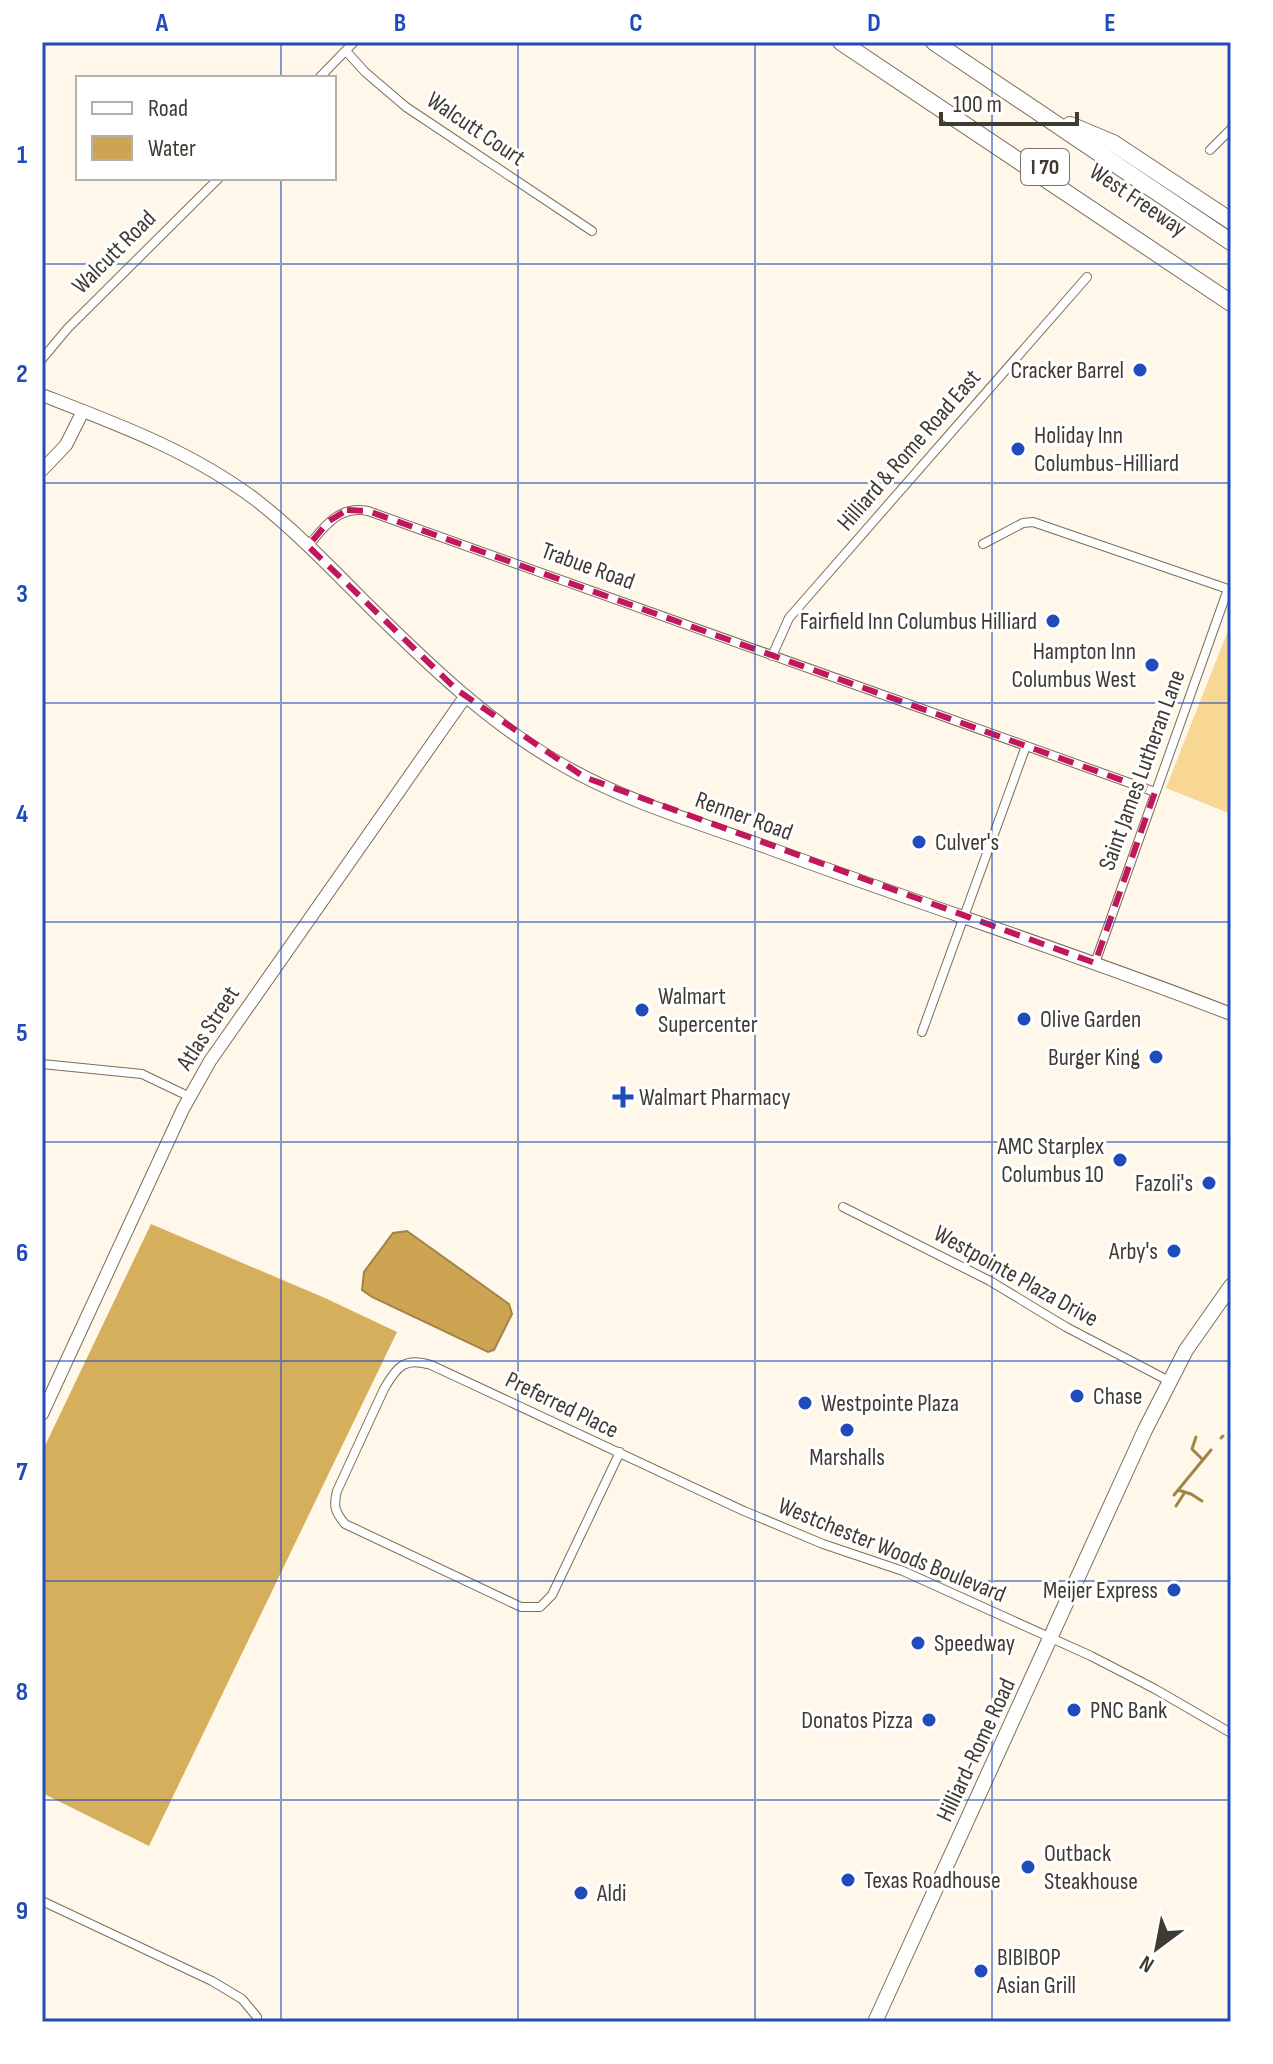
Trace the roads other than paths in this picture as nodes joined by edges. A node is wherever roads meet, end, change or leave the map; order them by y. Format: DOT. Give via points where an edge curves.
graph roads {
  1 [pos="354,42"];
  2 [pos="841,42"];
  3 [pos="858,42"];
  4 [pos="934,42"];
  5 [pos="346,51"];
  6 [pos="321,76"];
  7 [pos="1039,112"];
  8 [pos="1231,129"];
  9 [pos="1210,150"];
  10 [pos="217,180"];
  11 [pos="1231,221"];
  12 [pos="592,231"];
  13 [pos="1231,242"];
  14 [pos="1087,277"];
  15 [pos="1231,292"];
  16 [pos="1231,303"];
  17 [pos="42,359"];
  18 [pos="42,395"];
  19 [pos="83,411"];
  20 [pos="42,470"];
  21 [pos="983,544"];
  22 [pos="308,546"];
  23 [pos="772,656"];
  24 [pos="465,697"];
  25 [pos="1026,746"];
  26 [pos="1155,792"];
  27 [pos="963,917"];
  28 [pos="1095,963"];
  29 [pos="1231,1014"];
  30 [pos="922,1032"];
  31 [pos="42,1064"];
  32 [pos="190,1097"];
  33 [pos="843,1207"];
  34 [pos="1231,1286"];
  35 [pos="1169,1381"];
  36 [pos="42,1414"];
  37 [pos="620,1452"];
  38 [pos="1051,1638"];
  39 [pos="1231,1733"];
  40 [pos="42,1901"];
  41 [pos="257,2022"];
  42 [pos="875,2022"];
  1 -- 5 [label="street"];
  2 -- 16 [label="highway"];
  3 -- 15 [label="highway, West Freeway / I 70"];
  4 -- 7 [label="highway, West Freeway / I 70"];
  5 -- 6 [label="street"];
  5 -- 12 [label="street, Walcutt Court" via="406,107"];
  7 -- 11 [label="highway" via="1113,143"];
  7 -- 13 [label="highway, West Freeway / I 70"];
  8 -- 9 [label="street"];
  10 -- 17 [label="street, Walcutt Road"];
  14 -- 23 [label="street, Hilliard & Rome Road East" via="789,618"];
  18 -- 19 [label="main road"];
  19 -- 20 [label="main road" via="66,445"];
  19 -- 22 [label="main road" via="210,470 255,499"];
  21 -- 26 [label="street, Saint James Lutheran Lane" via="1033,522 1228,589"];
  22 -- 23 [label="street, Trabue Road" via="337,515 357,508"];
  22 -- 24 [label="main road, Renner Road"];
  23 -- 25 [label="street, Trabue Road"];
  24 -- 27 [label="main road, Renner Road" via="584,777"];
  24 -- 32 [label="main road, Atlas Street" via="240,1017"];
  25 -- 26 [label="street, Trabue Road"];
  25 -- 27 [label="street"];
  26 -- 28 [label="street, Saint James Lutheran Lane"];
  27 -- 28 [label="main road, Renner Road"];
  27 -- 30 [label="street"];
  28 -- 29 [label="main road, Renner Road"];
  31 -- 32 [label="street" via="142,1074"];
  32 -- 36 [label="main road, Atlas Street"];
  33 -- 35 [label="street, Westpointe Plaza Drive" via="981,1276"];
  34 -- 35 [label="main road, Hilliard-Rome Road"];
  35 -- 38 [label="main road, Hilliard-Rome Road"];
  37 -- 37 [label="street, Preferred Place" via="431,1365 404,1363 392,1374 342,1479 335,1512 345,1524 435,1568 521,1607 540,1607 552,1595"];
  37 -- 38 [label="street, Westchester Woods Boulevard" via="804,1537 903,1571"];
  38 -- 39 [label="street, Westchester Woods Boulevard"];
  38 -- 42 [label="main road, Hilliard-Rome Road"];
  40 -- 41 [label="street" via="212,1981 242,1999"];
}
